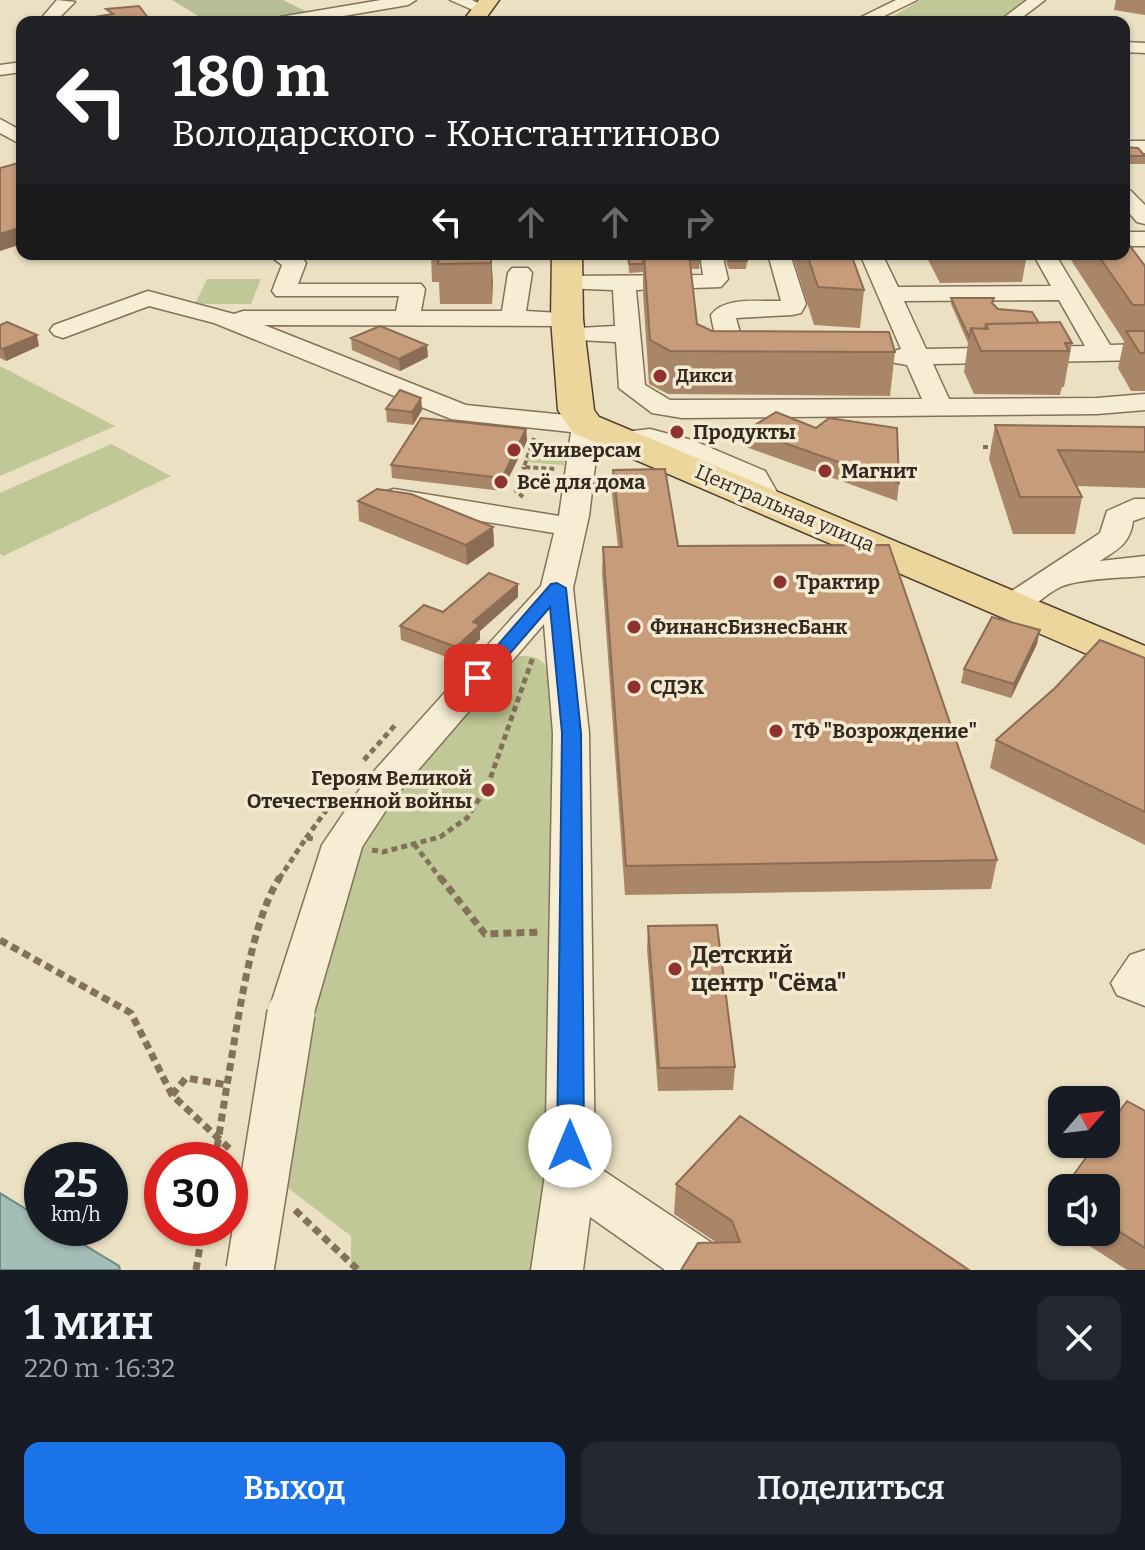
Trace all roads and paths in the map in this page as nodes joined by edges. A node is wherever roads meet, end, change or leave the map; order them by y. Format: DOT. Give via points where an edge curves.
graph roads {
  1 [pos="65,0"];
  2 [pos="408,0"];
  3 [pos="458,0"];
  4 [pos="909,0"];
  5 [pos="1037,0"];
  6 [pos="481,10"];
  7 [pos="52,16"];
  8 [pos="315,16"];
  9 [pos="875,16"];
  10 [pos="1014,16"];
  11 [pos="1130,201"];
  12 [pos="1145,217"];
  13 [pos="289,260"];
  14 [pos="712,260"];
  15 [pos="781,260"];
  16 [pos="874,260"];
  17 [pos="1048,260"];
  18 [pos="567,269"];
  19 [pos="520,273"];
  20 [pos="624,284"];
  21 [pos="889,294"];
  22 [pos="1073,303"];
  23 [pos="976,307"];
  24 [pos="223,318"];
  25 [pos="407,318"];
  26 [pos="513,319"];
  27 [pos="568,326"];
  28 [pos="1055,328"];
  29 [pos="63,330"];
  30 [pos="627,334"];
  31 [pos="1145,352"];
  32 [pos="1102,353"];
  33 [pos="1070,356"];
  34 [pos="917,357"];
  35 [pos="773,358"];
  36 [pos="869,358"];
  37 [pos="1145,402"];
  38 [pos="939,407"];
  39 [pos="577,428"];
  40 [pos="849,430"];
  41 [pos="983,447"];
  42 [pos="998,447"];
  43 [pos="701,454"];
  44 [pos="524,467"];
  45 [pos="520,479"];
  46 [pos="563,482"];
  47 [pos="372,495"];
  48 [pos="766,499"];
  49 [pos="533,505"];
  50 [pos="1145,508"];
  51 [pos="571,527"];
  52 [pos="1145,566"];
  53 [pos="1058,576"];
  54 [pos="557,588"];
  55 [pos="1013,605"];
  56 [pos="538,642"];
  57 [pos="1145,662"];
  58 [pos="414,844"];
  59 [pos="342,845"];
  60 [pos="383,852"];
  61 [pos="571,931"];
  62 [pos="0,940"];
  63 [pos="1145,967"];
  64 [pos="1145,989"];
  65 [pos="227,1085"];
  66 [pos="172,1095"];
  67 [pos="218,1142"];
  68 [pos="222,1142"];
  69 [pos="570,1175"];
  70 [pos="284,1200"];
  71 [pos="200,1246"];
  72 [pos="196,1270"];
  73 [pos="250,1270"];
  74 [pos="358,1270"];
  75 [pos="557,1270"];
  76 [pos="708,1270"];
  1 -- 7 [label="street"];
  2 -- 8 [label="street"];
  3 -- 6 [label="street"];
  4 -- 9 [label="street"];
  5 -- 10 [label="street"];
  11 -- 12 [label="street"];
  13 -- 25 [label="street" via="294,263 284,291 413,289"];
  14 -- 20 [label="street" via="713,282"];
  15 -- 35 [label="street" via="792,308 723,315 733,351 749,358"];
  16 -- 21 [label="street"];
  17 -- 22 [label="street"];
  18 -- 20 [label="street"];
  18 -- 27 [label="main road"];
  19 -- 26 [label="street"];
  20 -- 30 [label="street"];
  21 -- 22 [label="street"];
  21 -- 34 [label="street"];
  22 -- 23 [label="street" via="1047,314 1034,307"];
  22 -- 32 [label="street"];
  24 -- 25 [label="street"];
  24 -- 29 [label="street" via="148,298"];
  24 -- 39 [label="street" via="461,413"];
  25 -- 26 [label="street"];
  26 -- 27 [label="street"];
  27 -- 30 [label="street"];
  27 -- 39 [label="main road"];
  28 -- 33 [label="street"];
  30 -- 38 [label="street" via="632,388 671,410"];
  31 -- 32 [label="street"];
  32 -- 33 [label="street"];
  33 -- 34 [label="street"];
  34 -- 36 [label="street"];
  34 -- 38 [label="street"];
  37 -- 38 [label="street"];
  39 -- 43 [label="street" via="650,437"];
  39 -- 44 [label="path"];
  39 -- 44 [label="path" via="564,469"];
  39 -- 48 [label="main road, Центральная улица"];
  39 -- 51 [label="street" via="584,456"];
  40 -- 43 [label="street" via="805,423 761,425 737,430"];
  41 -- 42 [label="path"];
  43 -- 48 [label="street" via="755,477"];
  44 -- 45 [label="path"];
  45 -- 46 [label="path"];
  45 -- 49 [label="path" via="516,491"];
  47 -- 51 [label="street"];
  48 -- 55 [label="main road, Центральная улица"];
  50 -- 53 [label="street" via="1118,517 1115,537"];
  51 -- 54 [label="street"];
  52 -- 53 [label="street"];
  53 -- 55 [label="street"];
  54 -- 59 [label="street" via="380,789"];
  54 -- 61 [label="street" via="571,733"];
  55 -- 57 [label="main road, Центральная улица"];
  56 -- 58 [label="path" via="488,785 467,818 440,837"];
  58 -- 60 [label="path"];
  58 -- 61 [label="path" via="485,934"];
  59 -- 65 [label="path" via="306,838 267,896"];
  59 -- 73 [label="street, bridge" via="291,1013"];
  61 -- 69 [label="street"];
  62 -- 66 [label="path" via="131,1013"];
  63 -- 64 [label="street" via="1133,983"];
  65 -- 66 [label="path" via="186,1078"];
  65 -- 67 [label="path, bridge"];
  66 -- 68 [label="path"];
  69 -- 75 [label="street"];
  69 -- 76 [label="street"];
  70 -- 74 [label="path"];
  71 -- 72 [label="path"];
}
